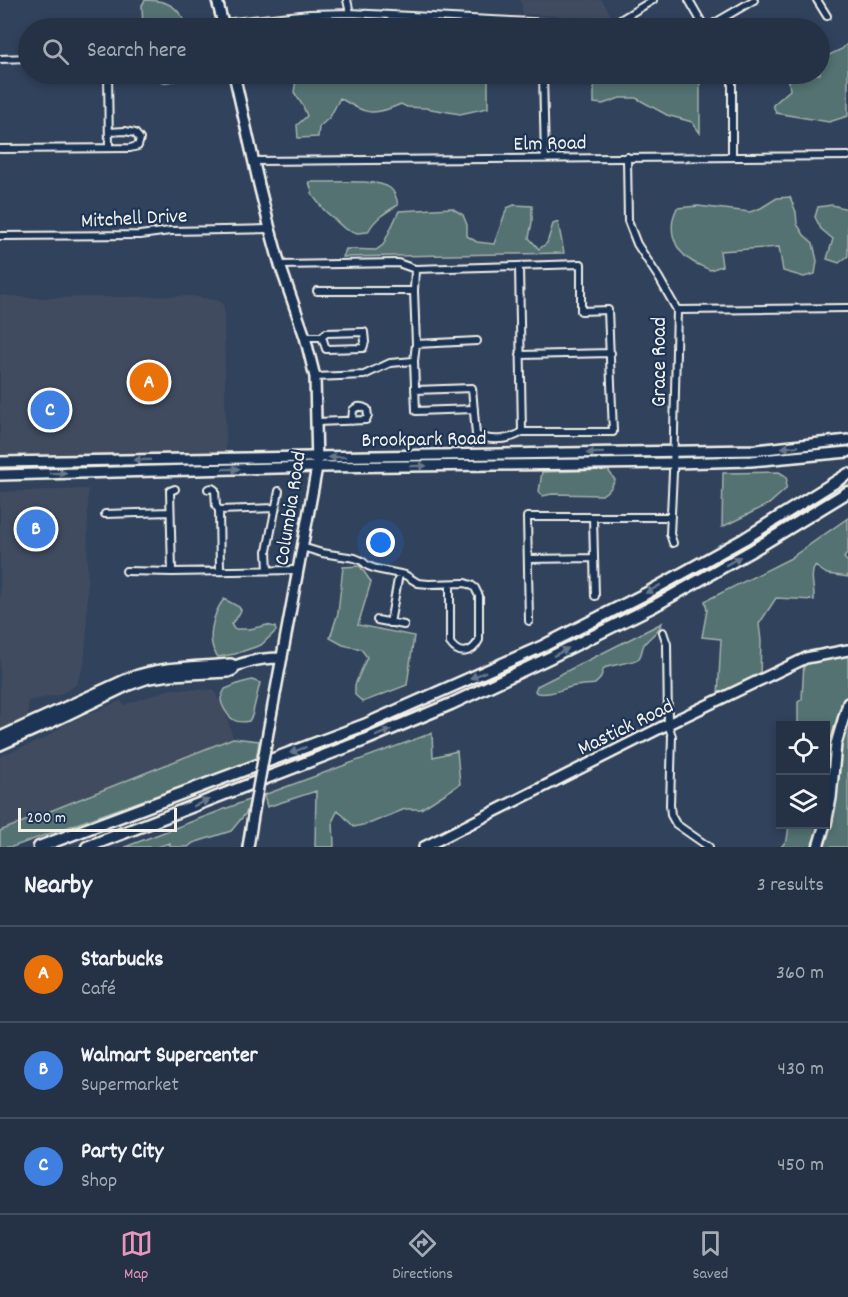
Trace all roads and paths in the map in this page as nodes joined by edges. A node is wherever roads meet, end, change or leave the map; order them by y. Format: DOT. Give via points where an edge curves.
graph roads {
  1 [pos="218,0"];
  2 [pos="347,0"];
  3 [pos="653,0"];
  4 [pos="689,0"];
  5 [pos="754,0"];
  6 [pos="817,0"];
  7 [pos="350,13"];
  8 [pos="827,16"];
  9 [pos="222,18"];
  10 [pos="281,18"];
  11 [pos="450,18"];
  12 [pos="623,18"];
  13 [pos="700,18"];
  14 [pos="723,18"];
  15 [pos="18,58"];
  16 [pos="0,59"];
  17 [pos="108,84"];
  18 [pos="236,84"];
  19 [pos="543,84"];
  20 [pos="732,84"];
  21 [pos="109,132"];
  22 [pos="109,148"];
  23 [pos="0,149"];
  24 [pos="732,156"];
  25 [pos="848,156"];
  26 [pos="627,157"];
  27 [pos="545,158"];
  28 [pos="253,161"];
  29 [pos="270,229"];
  30 [pos="0,236"];
  31 [pos="280,265"];
  32 [pos="519,267"];
  33 [pos="415,269"];
  34 [pos="317,291"];
  35 [pos="414,291"];
  36 [pos="848,308"];
  37 [pos="676,310"];
  38 [pos="305,337"];
  39 [pos="322,337"];
  40 [pos="477,341"];
  41 [pos="416,344"];
  42 [pos="611,353"];
  43 [pos="520,355"];
  44 [pos="414,361"];
  45 [pos="315,377"];
  46 [pos="415,390"];
  47 [pos="474,410"];
  48 [pos="352,421"];
  49 [pos="317,422"];
  50 [pos="522,432"];
  51 [pos="848,441"];
  52 [pos="674,452"];
  53 [pos="848,452"];
  54 [pos="0,462"];
  55 [pos="317,462"];
  56 [pos="674,463"];
  57 [pos="848,474"];
  58 [pos="0,475"];
  59 [pos="175,489"];
  60 [pos="208,489"];
  61 [pos="279,491"];
  62 [pos="848,492"];
  63 [pos="275,508"];
  64 [pos="219,510"];
  65 [pos="170,512"];
  66 [pos="105,514"];
  67 [pos="593,517"];
  68 [pos="671,517"];
  69 [pos="673,543"];
  70 [pos="302,547"];
  71 [pos="594,558"];
  72 [pos="528,559"];
  73 [pos="126,570"];
  74 [pos="268,570"];
  75 [pos="298,570"];
  76 [pos="220,571"];
  77 [pos="172,572"];
  78 [pos="399,574"];
  79 [pos="450,584"];
  80 [pos="595,596"];
  81 [pos="377,620"];
  82 [pos="529,621"];
  83 [pos="390,623"];
  84 [pos="404,625"];
  85 [pos="663,632"];
  86 [pos="848,650"];
  87 [pos="282,658"];
  88 [pos="235,666"];
  89 [pos="848,703"];
  90 [pos="668,724"];
  91 [pos="0,737"];
  92 [pos="0,745"];
  93 [pos="830,802"];
  94 [pos="823,829"];
  95 [pos="39,847"];
  96 [pos="87,847"];
  97 [pos="248,847"];
  98 [pos="424,847"];
  99 [pos="709,847"];
  100 [pos="818,847"];
  1 -- 9 [label="street"];
  2 -- 7 [label="street"];
  3 -- 12 [label="street"];
  4 -- 13 [label="street"];
  5 -- 14 [label="street"];
  6 -- 8 [label="street"];
  7 -- 10 [label="street"];
  7 -- 11 [label="street"];
  15 -- 16 [label="street"];
  17 -- 21 [label="street"];
  18 -- 28 [label="street, Columbia Road"];
  19 -- 27 [label="street"];
  20 -- 24 [label="street"];
  21 -- 22 [label="street"];
  21 -- 22 [label="street" via="125,131 140,140 138,146"];
  22 -- 23 [label="street"];
  24 -- 25 [label="street, Elm Road"];
  24 -- 26 [label="street, Elm Road"];
  26 -- 27 [label="street, Elm Road"];
  26 -- 37 [label="street, Grace Road" via="627,221"];
  27 -- 28 [label="street, Elm Road"];
  28 -- 29 [label="street, Columbia Road"];
  29 -- 30 [label="street, Mitchell Drive"];
  29 -- 31 [label="street, Columbia Road"];
  31 -- 33 [label="street" via="398,263"];
  31 -- 38 [label="street, Columbia Road"];
  32 -- 33 [label="street"];
  32 -- 42 [label="street" via="581,264 581,311 608,310"];
  32 -- 43 [label="street"];
  33 -- 35 [label="street"];
  34 -- 35 [label="street"];
  35 -- 41 [label="street"];
  36 -- 37 [label="street"];
  37 -- 52 [label="street, Grace Road"];
  38 -- 39 [label="street"];
  38 -- 45 [label="street, Columbia Road"];
  39 -- 39 [label="street" via="326,333 364,332 365,342 363,348 326,349"];
  40 -- 41 [label="street"];
  41 -- 44 [label="street"];
  42 -- 43 [label="street"];
  42 -- 50 [label="street" via="613,432"];
  43 -- 50 [label="street"];
  44 -- 45 [label="street" via="390,363 364,375"];
  44 -- 46 [label="street"];
  45 -- 49 [label="street, Columbia Road"];
  46 -- 47 [label="street" via="416,411"];
  46 -- 47 [label="street" via="472,388"];
  47 -- 50 [label="street" via="476,435 482,438 512,438"];
  48 -- 49 [label="street"];
  49 -- 55 [label="street, Columbia Road"];
  51 -- 52 [label="street, Brookpark Road, one-way" via="756,450"];
  52 -- 55 [label="street, Brookpark Road, one-way"];
  52 -- 56 [label="street, Grace Road"];
  53 -- 56 [label="street, Brookpark Road"];
  55 -- 54 [label="street, Brookpark Road, one-way"];
  55 -- 56 [label="street, Brookpark Road, one-way"];
  58 -- 55 [label="street, Brookpark Road, one-way"];
  55 -- 70 [label="street, Columbia Road"];
  56 -- 68 [label="street, Grace Road"];
  57 -- 95 [label="highway, one-way" via="744,539 543,646 364,725"];
  59 -- 65 [label="street" via="170,491"];
  60 -- 64 [label="street" via="215,490"];
  61 -- 63 [label="street"];
  96 -- 62 [label="highway, one-way" via="451,704 654,606"];
  63 -- 64 [label="street"];
  63 -- 74 [label="street" via="267,551"];
  64 -- 76 [label="street"];
  65 -- 66 [label="street"];
  65 -- 77 [label="street"];
  67 -- 68 [label="street"];
  67 -- 71 [label="street"];
  67 -- 72 [label="street" via="527,518"];
  68 -- 69 [label="street, Grace Road"];
  70 -- 75 [label="street, Columbia Road"];
  70 -- 78 [label="street" via="355,558 376,569"];
  71 -- 72 [label="street"];
  71 -- 80 [label="street"];
  72 -- 82 [label="street"];
  73 -- 77 [label="street"];
  74 -- 75 [label="street"];
  74 -- 76 [label="street"];
  75 -- 87 [label="street, Columbia Road"];
  76 -- 77 [label="street"];
  78 -- 79 [label="street" via="423,584"];
  78 -- 83 [label="street"];
  79 -- 79 [label="street" via="465,583 475,588 479,596 479,640 466,652 456,650 450,643"];
  81 -- 83 [label="street"];
  83 -- 84 [label="street"];
  85 -- 90 [label="street" via="667,644"];
  86 -- 90 [label="street, Mastick Road" via="806,658"];
  87 -- 88 [label="street" via="252,660"];
  87 -- 97 [label="street, Columbia Road, bridge"];
  88 -- 91 [label="street" via="144,672"];
  88 -- 92 [label="street" via="228,672 140,681"];
  89 -- 93 [label="street" via="836,744"];
  90 -- 98 [label="street, Mastick Road"];
  90 -- 99 [label="street" via="672,736 671,815 676,824"];
  94 -- 100 [label="street"];
}
